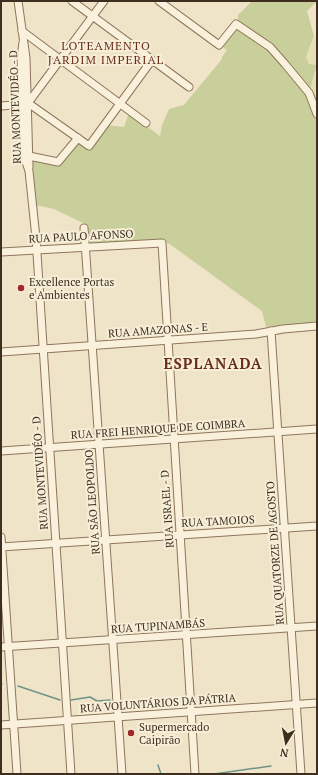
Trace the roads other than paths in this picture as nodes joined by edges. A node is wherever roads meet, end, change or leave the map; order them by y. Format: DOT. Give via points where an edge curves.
graph roads {
  1 [pos="18,1"];
  2 [pos="72,1"];
  3 [pos="104,1"];
  4 [pos="159,1"];
  5 [pos="92,16"];
  6 [pos="22,31"];
  7 [pos="60,60"];
  8 [pos="152,60"];
  9 [pos="189,87"];
  10 [pos="119,103"];
  11 [pos="25,104"];
  12 [pos="1,106"];
  13 [pos="317,114"];
  14 [pos="146,123"];
  15 [pos="78,138"];
  16 [pos="29,156"];
  17 [pos="28,171"];
  18 [pos="84,228"];
  19 [pos="162,243"];
  20 [pos="86,247"];
  21 [pos="37,250"];
  22 [pos="1,252"];
  23 [pos="317,326"];
  24 [pos="271,331"];
  25 [pos="167,340"];
  26 [pos="93,345"];
  27 [pos="43,349"];
  28 [pos="1,352"];
  29 [pos="317,429"];
  30 [pos="278,432"];
  31 [pos="174,440"];
  32 [pos="99,444"];
  33 [pos="50,448"];
  34 [pos="1,451"];
  35 [pos="317,526"];
  36 [pos="284,529"];
  37 [pos="180,534"];
  38 [pos="1,537"];
  39 [pos="106,540"];
  40 [pos="56,543"];
  41 [pos="1,547"];
  42 [pos="317,626"];
  43 [pos="291,628"];
  44 [pos="186,635"];
  45 [pos="113,640"];
  46 [pos="62,643"];
  47 [pos="5,647"];
  48 [pos="317,703"];
  49 [pos="296,704"];
  50 [pos="192,712"];
  51 [pos="118,717"];
  52 [pos="68,721"];
  53 [pos="14,724"];
  54 [pos="1,726"];
  55 [pos="17,774"];
  56 [pos="71,774"];
  57 [pos="122,774"];
  58 [pos="196,774"];
  59 [pos="301,774"];
  1 -- 6 [label="street, RUA MONTEVIDÉO - D"];
  2 -- 5 [label="street"];
  3 -- 5 [label="street"];
  4 -- 13 [label="street" via="219,45 236,24 270,47 309,93"];
  5 -- 7 [label="street"];
  5 -- 8 [label="street"];
  6 -- 7 [label="street"];
  6 -- 11 [label="street, RUA MONTEVIDÉO - D"];
  7 -- 10 [label="street"];
  7 -- 11 [label="street"];
  8 -- 9 [label="street"];
  8 -- 10 [label="street"];
  10 -- 14 [label="street"];
  10 -- 15 [label="street" via="89,146"];
  11 -- 12 [label="street"];
  11 -- 15 [label="street"];
  11 -- 16 [label="street, RUA MONTEVIDÉO - D"];
  11 -- 17 [label="street, RUA MONTEVIDÉO - D" via="24,156"];
  15 -- 16 [label="street" via="58,162"];
  16 -- 17 [label="street, RUA MONTEVIDÉO - D"];
  17 -- 21 [label="street, RUA MONTEVIDÉO - D"];
  18 -- 20 [label="street, RUA SÃO LEOPOLDO"];
  19 -- 20 [label="street, RUA PAULO AFONSO"];
  19 -- 25 [label="street, RUA ISRAEL - D"];
  20 -- 21 [label="street, RUA PAULO AFONSO"];
  20 -- 26 [label="street, RUA SÃO LEOPOLDO"];
  21 -- 22 [label="street, RUA PAULO AFONSO"];
  21 -- 27 [label="street, RUA MONTEVIDÉO - D"];
  23 -- 24 [label="street, RUA AMAZONAS - E"];
  24 -- 25 [label="street, RUA AMAZONAS - E"];
  24 -- 30 [label="street, RUA QUATORZE DE AGOSTO"];
  25 -- 26 [label="street, RUA AMAZONAS - E"];
  25 -- 31 [label="street, RUA ISRAEL - D"];
  26 -- 27 [label="street, RUA AMAZONAS - E"];
  26 -- 32 [label="street, RUA SÃO LEOPOLDO"];
  27 -- 28 [label="street, RUA AMAZONAS - E"];
  27 -- 33 [label="street, RUA MONTEVIDÉO - D"];
  29 -- 30 [label="street, RUA FREI HENRIQUE DE COIMBRA"];
  30 -- 31 [label="street, RUA FREI HENRIQUE DE COIMBRA"];
  30 -- 36 [label="street, RUA QUATORZE DE AGOSTO"];
  31 -- 32 [label="street, RUA FREI HENRIQUE DE COIMBRA"];
  31 -- 37 [label="street, RUA ISRAEL - D"];
  32 -- 33 [label="street, RUA FREI HENRIQUE DE COIMBRA"];
  32 -- 39 [label="street, RUA SÃO LEOPOLDO"];
  33 -- 34 [label="street, RUA FREI HENRIQUE DE COIMBRA"];
  33 -- 40 [label="street, RUA MONTEVIDÉO - D"];
  35 -- 36 [label="street, RUA TAMOIOS"];
  36 -- 37 [label="street, RUA TAMOIOS"];
  36 -- 43 [label="street, RUA QUATORZE DE AGOSTO"];
  37 -- 39 [label="street, RUA TAMOIOS"];
  37 -- 44 [label="street, RUA ISRAEL - D"];
  38 -- 41 [label="street"];
  39 -- 40 [label="street, RUA TAMOIOS"];
  39 -- 45 [label="street, RUA SÃO LEOPOLDO"];
  40 -- 41 [label="street, RUA TAMOIOS"];
  40 -- 46 [label="street, RUA MONTEVIDÉO - D"];
  41 -- 47 [label="street"];
  42 -- 43 [label="street, RUA TUPINAMBÁS"];
  43 -- 44 [label="street, RUA TUPINAMBÁS"];
  43 -- 49 [label="street, RUA QUATORZE DE AGOSTO"];
  44 -- 45 [label="street, RUA TUPINAMBÁS"];
  44 -- 50 [label="street, RUA ISRAEL - D"];
  45 -- 46 [label="street, RUA TUPINAMBÁS"];
  45 -- 51 [label="street, RUA SÃO LEOPOLDO"];
  46 -- 47 [label="street, RUA TUPINAMBÁS"];
  46 -- 52 [label="street, RUA MONTEVIDÉO - D"];
  47 -- 53 [label="street"];
  48 -- 49 [label="street, RUA VOLUNTÁRIOS DA PÁTRIA"];
  49 -- 50 [label="street, RUA VOLUNTÁRIOS DA PÁTRIA"];
  49 -- 59 [label="street, RUA QUATORZE DE AGOSTO"];
  50 -- 51 [label="street, RUA VOLUNTÁRIOS DA PÁTRIA"];
  50 -- 58 [label="street, RUA ISRAEL - D"];
  51 -- 52 [label="street, RUA VOLUNTÁRIOS DA PÁTRIA"];
  51 -- 57 [label="street, RUA SÃO LEOPOLDO"];
  52 -- 53 [label="street, RUA VOLUNTÁRIOS DA PÁTRIA"];
  52 -- 56 [label="street, RUA MONTEVIDÉO - D"];
  53 -- 54 [label="street, RUA VOLUNTÁRIOS DA PÁTRIA"];
  53 -- 55 [label="street"];
}
